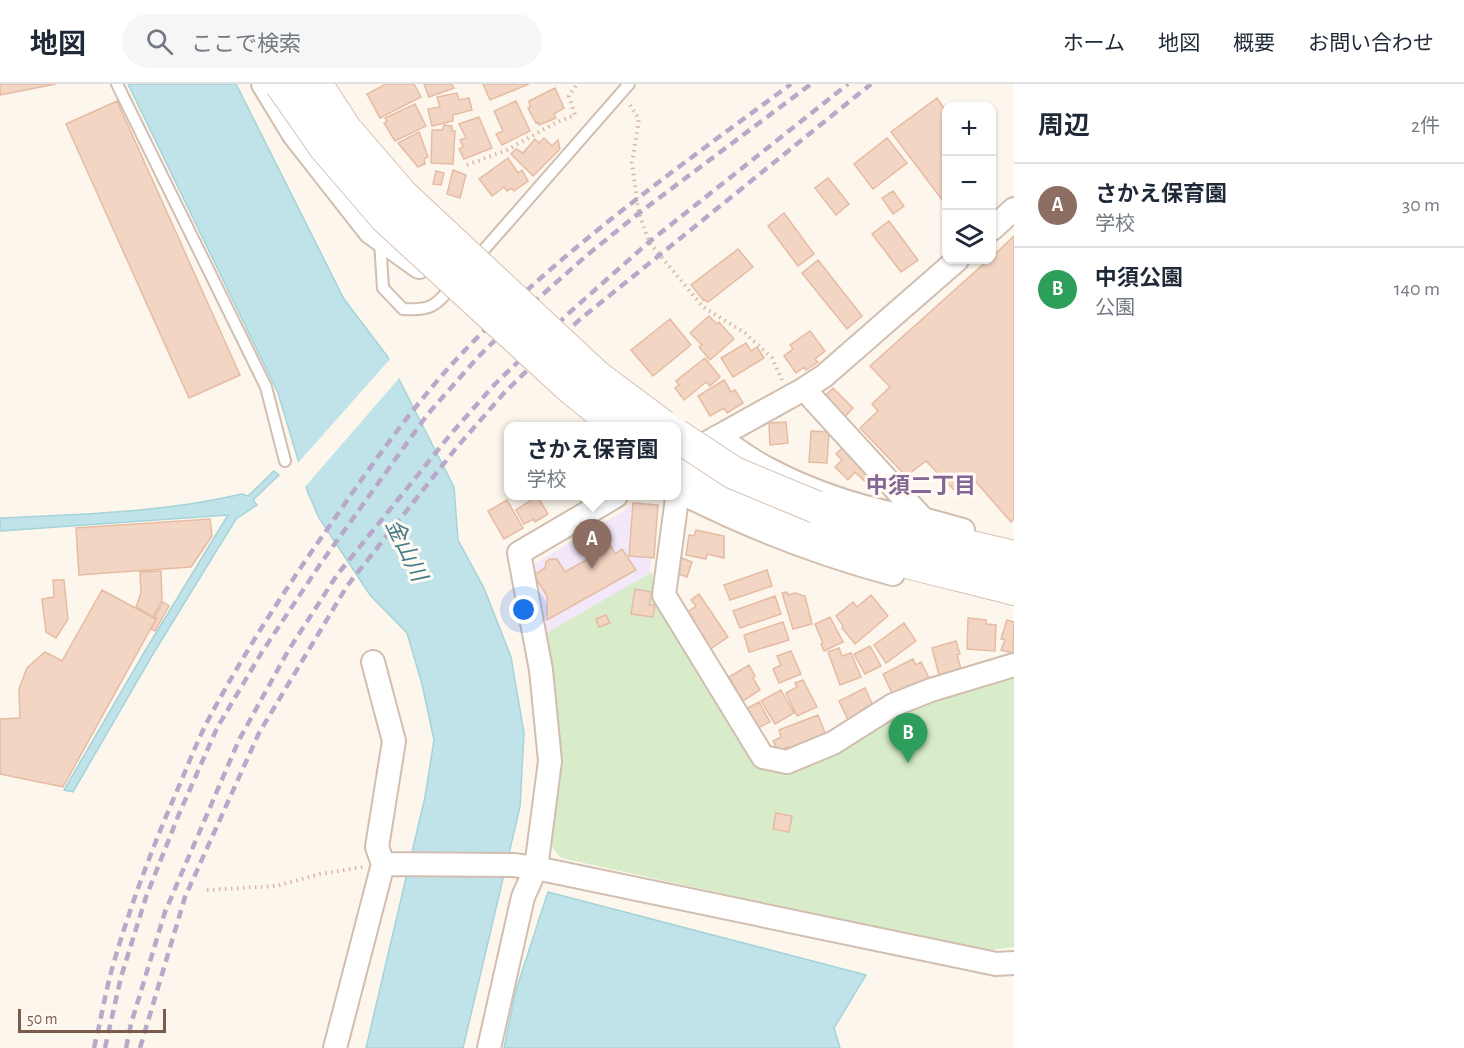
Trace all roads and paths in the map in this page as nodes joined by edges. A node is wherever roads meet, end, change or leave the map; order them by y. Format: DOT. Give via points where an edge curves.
graph roads {
  1 [pos="117,84"];
  2 [pos="263,84"];
  3 [pos="281,84"];
  4 [pos="315,84"];
  5 [pos="330,84"];
  6 [pos="577,84"];
  7 [pos="625,88"];
  8 [pos="467,165"];
  9 [pos="1014,210"];
  10 [pos="996,226"];
  11 [pos="380,241"];
  12 [pos="952,264"];
  13 [pos="795,388"];
  14 [pos="613,422"];
  15 [pos="658,422"];
  16 [pos="717,437"];
  17 [pos="681,438"];
  18 [pos="681,457"];
  19 [pos="285,461"];
  20 [pos="681,483"];
  21 [pos="681,484"];
  22 [pos="608,500"];
  23 [pos="675,500"];
  24 [pos="810,518"];
  25 [pos="923,519"];
  26 [pos="1014,544"];
  27 [pos="1014,557"];
  28 [pos="1014,590"];
  29 [pos="1014,605"];
  30 [pos="373,662"];
  31 [pos="1014,665"];
  32 [pos="382,864"];
  33 [pos="536,868"];
  34 [pos="207,890"];
  35 [pos="1014,963"];
  36 [pos="335,1048"];
  37 [pos="489,1048"];
  1 -- 19 [label="lane" via="266,387"];
  2 -- 11 [label="street" via="294,135 342,199"];
  3 -- 14 [label="street, bridge" via="325,147 386,218"];
  4 -- 15 [label="street, bridge" via="346,130 403,196 596,376"];
  5 -- 11 [label="street" via="365,141 417,197 448,245 419,267"];
  6 -- 8 [label="path" via="569,96 575,115 507,150"];
  7 -- 11 [label="lane" via="437,303 423,310 403,309 383,288"];
  7 -- 13 [label="path" via="639,119 632,163 639,213 649,242 703,307 745,333 772,358"];
  9 -- 10 [label="street"];
  12 -- 13 [label="street" via="824,376"];
  13 -- 16 [label="street"];
  13 -- 25 [label="street"];
  16 -- 18 [label="street"];
  16 -- 25 [label="street" via="767,469 822,493"];
  17 -- 24 [label="street, bridge"];
  20 -- 24 [label="street" via="708,486 754,510"];
  21 -- 29 [label="street" via="746,524 841,561"];
  22 -- 33 [label="street" via="519,553 541,670 550,761"];
  23 -- 31 [label="street" via="664,595 763,757 787,762 832,743 893,705"];
  24 -- 27 [label="street" via="858,521"];
  24 -- 28 [label="street" via="862,549"];
  25 -- 26 [label="street"];
  30 -- 32 [label="street" via="394,741 377,847"];
  32 -- 33 [label="street"];
  32 -- 34 [label="path" via="276,886"];
  32 -- 36 [label="street"];
  33 -- 35 [label="street" via="996,964"];
  33 -- 37 [label="street" via="523,897"];
}
